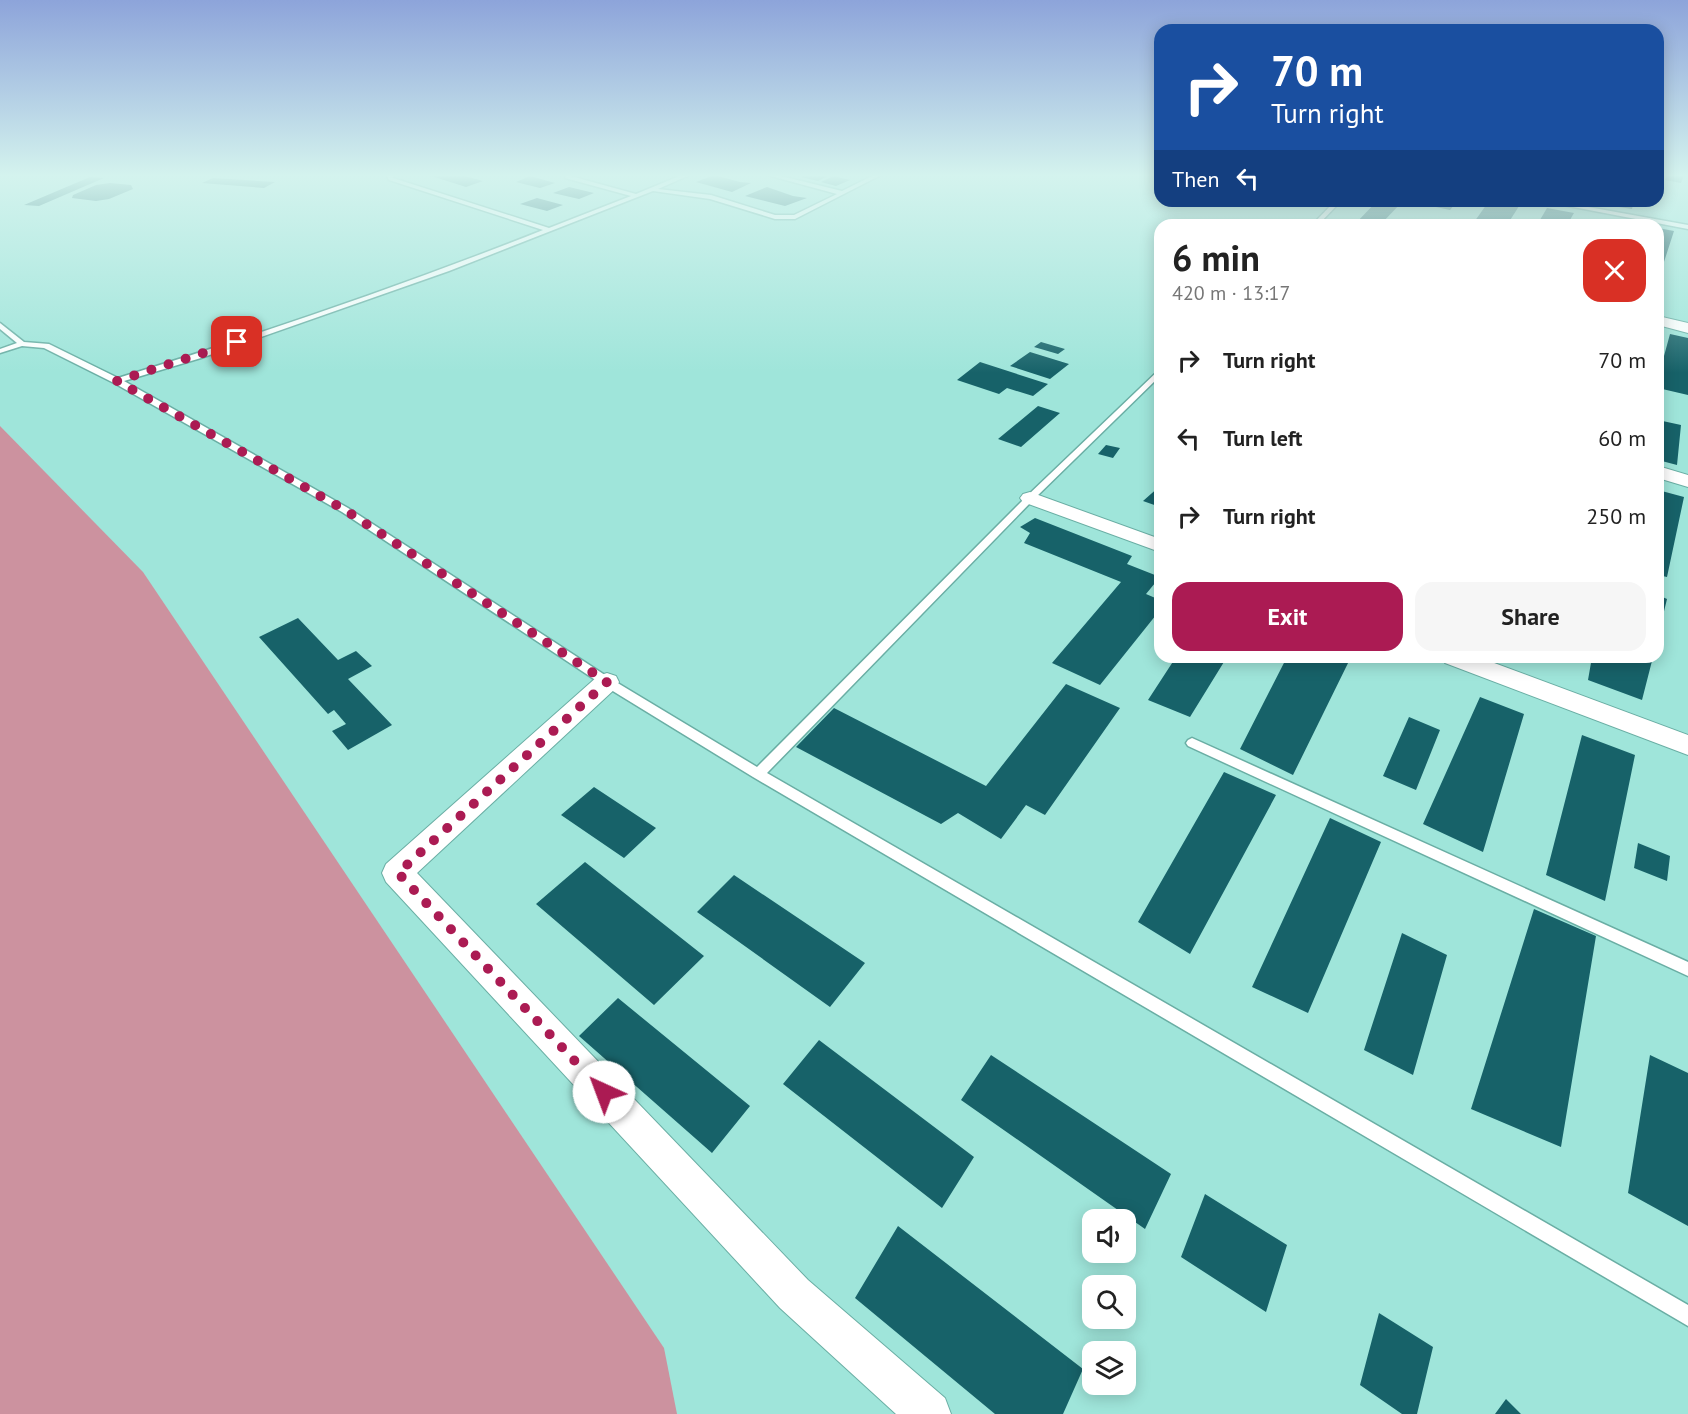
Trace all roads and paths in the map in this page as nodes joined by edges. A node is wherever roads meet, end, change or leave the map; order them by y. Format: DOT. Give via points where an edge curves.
graph roads {
  1 [pos="522,241"];
  2 [pos="1664,322"];
  3 [pos="0,325"];
  4 [pos="1688,328"];
  5 [pos="22,344"];
  6 [pos="0,351"];
  7 [pos="1154,378"];
  8 [pos="117,381"];
  9 [pos="1664,474"];
  10 [pos="1688,481"];
  11 [pos="1030,498"];
  12 [pos="1154,544"];
  13 [pos="1470,663"];
  14 [pos="607,682"];
  15 [pos="1192,743"];
  16 [pos="1688,745"];
  17 [pos="758,774"];
  18 [pos="1688,969"];
  19 [pos="1688,1316"];
  20 [pos="929,1414"];
  1 -- 8 [label="lane" via="337,309"];
  2 -- 4 [label="street"];
  3 -- 5 [label="lane"];
  5 -- 6 [label="lane"];
  5 -- 8 [label="lane" via="46,346"];
  7 -- 11 [label="lane"];
  8 -- 14 [label="lane" via="345,510"];
  9 -- 10 [label="street"];
  11 -- 12 [label="street"];
  11 -- 17 [label="lane"];
  13 -- 16 [label="street"];
  14 -- 17 [label="lane"];
  14 -- 20 [label="street" via="398,873 794,1294"];
  15 -- 18 [label="lane"];
  17 -- 19 [label="lane"];
}
